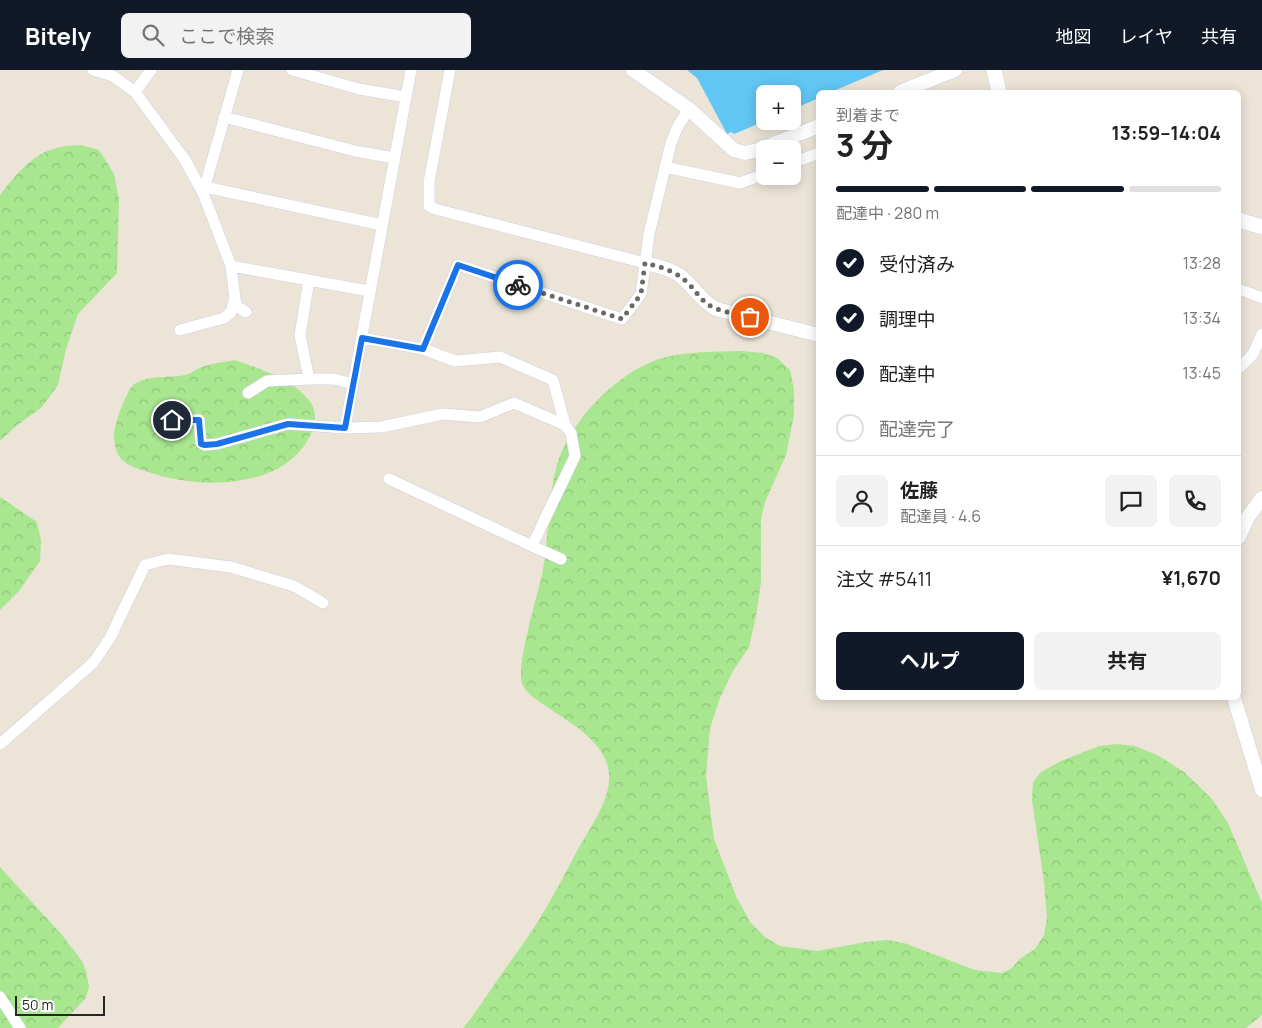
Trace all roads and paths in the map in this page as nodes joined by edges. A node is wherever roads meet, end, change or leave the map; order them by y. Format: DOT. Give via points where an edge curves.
graph roads {
  1 [pos="93,70"];
  2 [pos="151,70"];
  3 [pos="238,70"];
  4 [pos="292,70"];
  5 [pos="411,70"];
  6 [pos="450,70"];
  7 [pos="633,70"];
  8 [pos="956,70"];
  9 [pos="994,70"];
  10 [pos="905,90"];
  11 [pos="999,90"];
  12 [pos="135,92"];
  13 [pos="406,97"];
  14 [pos="689,109"];
  15 [pos="224,117"];
  16 [pos="816,127"];
  17 [pos="816,154"];
  18 [pos="394,158"];
  19 [pos="801,160"];
  20 [pos="665,167"];
  21 [pos="756,177"];
  22 [pos="204,190"];
  23 [pos="1241,221"];
  24 [pos="382,225"];
  25 [pos="1262,227"];
  26 [pos="645,263"];
  27 [pos="231,266"];
  28 [pos="309,280"];
  29 [pos="1241,290"];
  30 [pos="369,291"];
  31 [pos="1262,298"];
  32 [pos="234,300"];
  33 [pos="246,312"];
  34 [pos="180,330"];
  35 [pos="816,334"];
  36 [pos="1262,334"];
  37 [pos="362,338"];
  38 [pos="423,349"];
  39 [pos="1241,366"];
  40 [pos="309,379"];
  41 [pos="353,384"];
  42 [pos="248,393"];
  43 [pos="172,420"];
  44 [pos="565,425"];
  45 [pos="345,428"];
  46 [pos="389,479"];
  47 [pos="1262,498"];
  48 [pos="1241,533"];
  49 [pos="532,546"];
  50 [pos="561,559"];
  51 [pos="323,603"];
  52 [pos="1235,700"];
  53 [pos="0,744"];
  54 [pos="1262,790"];
  55 [pos="0,998"];
  56 [pos="20,1028"];
  1 -- 12 [label="street" via="113,76"];
  2 -- 12 [label="street"];
  3 -- 15 [label="street"];
  4 -- 13 [label="street" via="359,89"];
  5 -- 13 [label="street"];
  6 -- 26 [label="street" via="429,182 429,206"];
  7 -- 14 [label="street"];
  8 -- 10 [label="street"];
  9 -- 11 [label="main road"];
  12 -- 22 [label="street"];
  13 -- 18 [label="street"];
  14 -- 16 [label="street" via="724,143 744,153"];
  14 -- 20 [label="street" via="678,126"];
  15 -- 18 [label="street" via="355,152"];
  15 -- 22 [label="street"];
  17 -- 19 [label="street"];
  18 -- 24 [label="street"];
  20 -- 21 [label="street" via="740,183"];
  20 -- 26 [label="street"];
  22 -- 24 [label="street"];
  22 -- 27 [label="street"];
  23 -- 25 [label="main road"];
  24 -- 30 [label="street"];
  26 -- 35 [label="street" via="677,274 716,309"];
  26 -- 38 [label="street" via="641,294 622,319 458,265"];
  27 -- 28 [label="street"];
  27 -- 32 [label="street"];
  28 -- 30 [label="street"];
  28 -- 40 [label="street" via="300,335"];
  29 -- 31 [label="street"];
  30 -- 37 [label="street"];
  32 -- 33 [label="street" via="236,306"];
  32 -- 34 [label="street" via="231,312 224,318"];
  36 -- 39 [label="street" via="1253,354"];
  37 -- 38 [label="street"];
  37 -- 41 [label="street"];
  38 -- 44 [label="street" via="455,361 500,357 552,380"];
  40 -- 41 [label="street" via="334,379"];
  40 -- 42 [label="street" via="266,381"];
  41 -- 45 [label="street"];
  43 -- 45 [label="street" via="199,420 201,444 205,445 288,424"];
  44 -- 45 [label="street" via="514,403 480,417 443,414 381,427"];
  44 -- 49 [label="street" via="571,433 575,456"];
  46 -- 49 [label="street"];
  47 -- 48 [label="street"];
  49 -- 50 [label="street"];
  51 -- 53 [label="street" via="294,586 231,567 168,559 145,565 110,638 93,664"];
  52 -- 54 [label="street"];
  55 -- 56 [label="street"];
}
